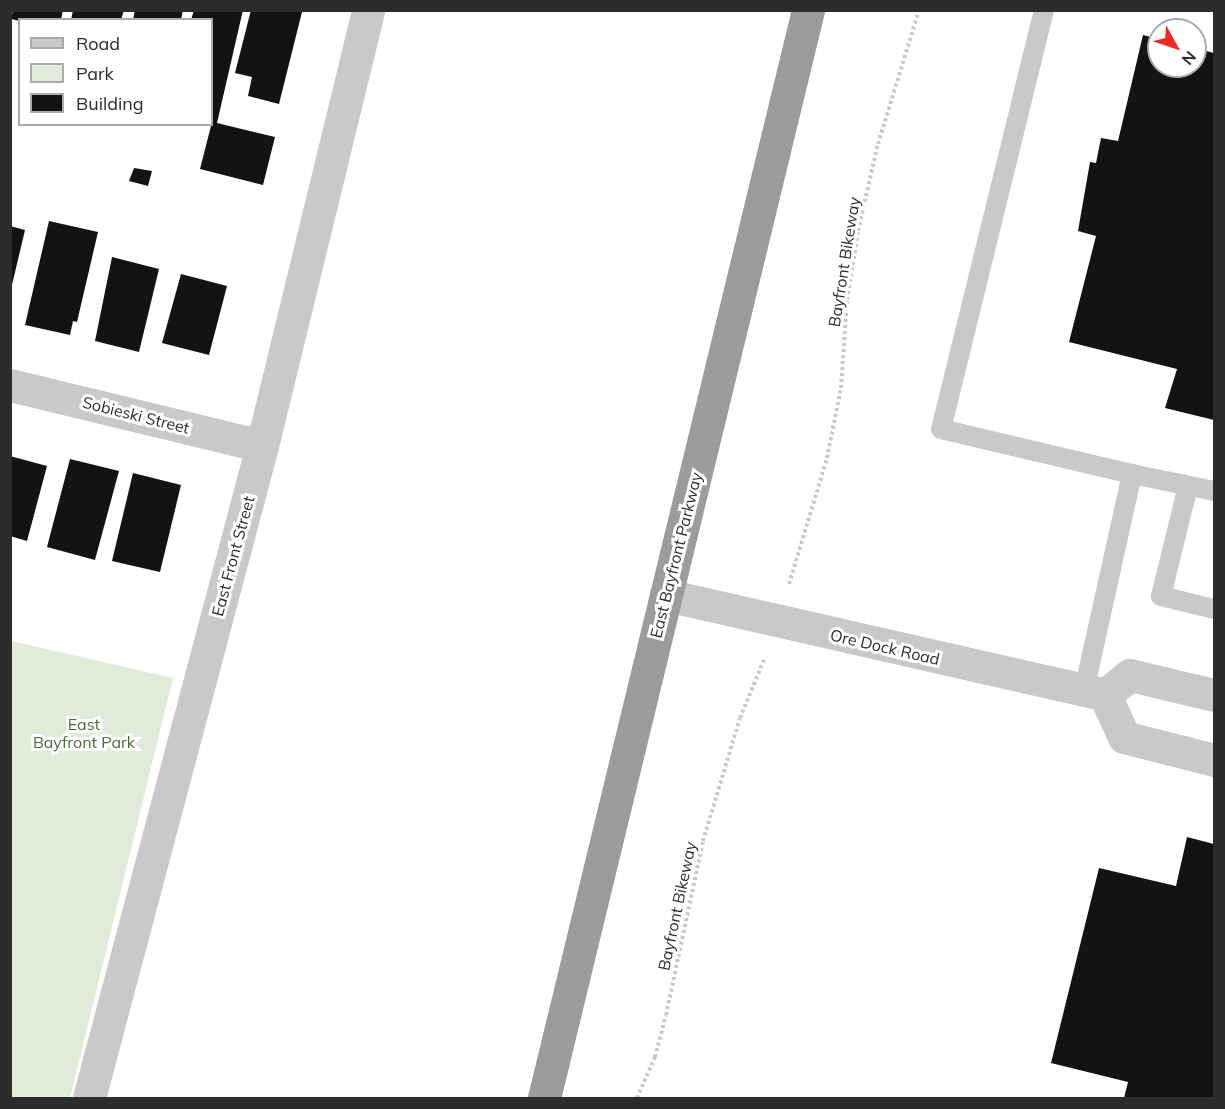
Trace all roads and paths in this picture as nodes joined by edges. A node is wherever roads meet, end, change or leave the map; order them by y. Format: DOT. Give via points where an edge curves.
graph roads {
  1 [pos="368,10"];
  2 [pos="808,10"];
  3 [pos="919,10"];
  4 [pos="1044,10"];
  5 [pos="10,385"];
  6 [pos="262,446"];
  7 [pos="1132,474"];
  8 [pos="1188,486"];
  9 [pos="1215,491"];
  10 [pos="806,520"];
  11 [pos="666,595"];
  12 [pos="1215,609"];
  13 [pos="1095,693"];
  14 [pos="1215,695"];
  15 [pos="740,718"];
  16 [pos="1215,760"];
  17 [pos="89,1098"];
  18 [pos="544,1098"];
  19 [pos="637,1098"];
  1 -- 6 [label="street, East Front Street"];
  2 -- 11 [label="highway, East Bayfront Parkway"];
  3 -- 10 [label="path, Bayfront Bikeway" via="858,231 847,300 841,388 827,458"];
  4 -- 7 [label="lane" via="941,429"];
  5 -- 6 [label="street, Sobieski Street"];
  6 -- 17 [label="street, East Front Street"];
  7 -- 8 [label="lane"];
  7 -- 13 [label="lane"];
  8 -- 9 [label="lane"];
  8 -- 12 [label="lane" via="1161,596"];
  11 -- 13 [label="street, Ore Dock Road"];
  11 -- 18 [label="highway, East Bayfront Parkway"];
  13 -- 14 [label="street" via="1130,675"];
  13 -- 16 [label="street" via="1124,737"];
  15 -- 19 [label="path, Bayfront Bikeway" via="688,898 656,1057"];
}
